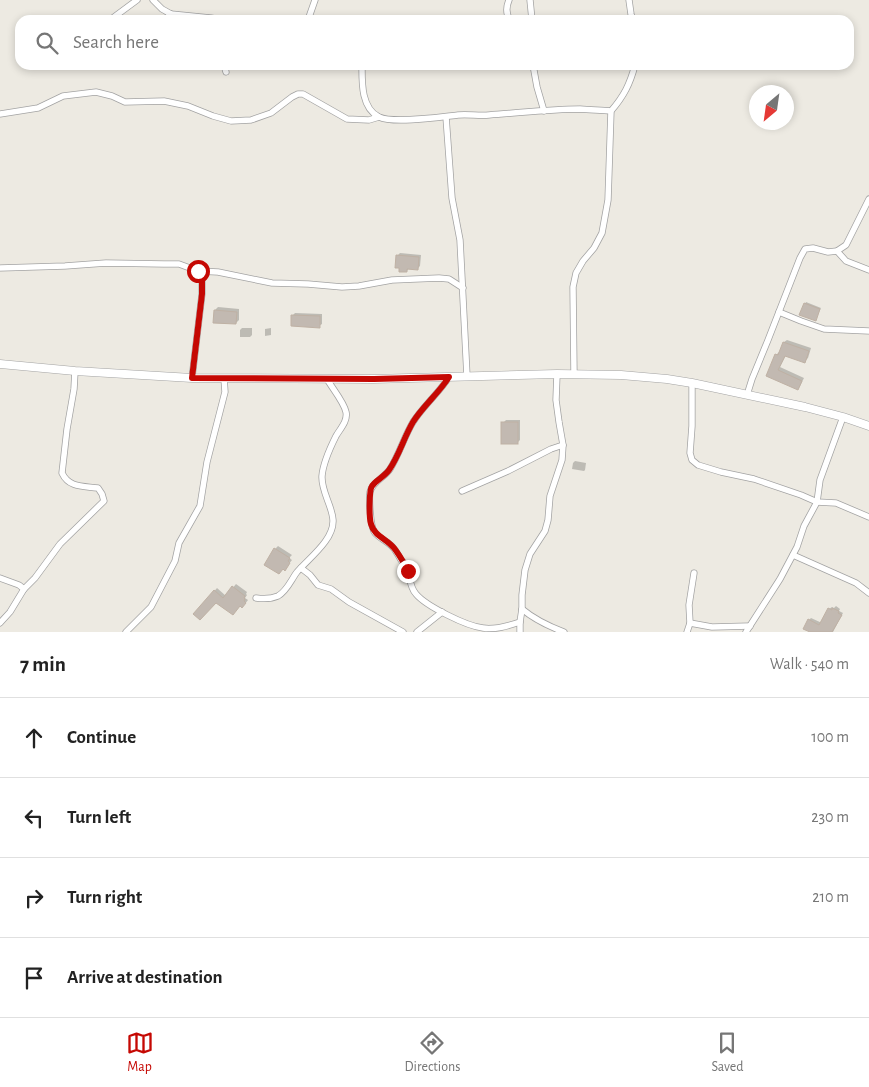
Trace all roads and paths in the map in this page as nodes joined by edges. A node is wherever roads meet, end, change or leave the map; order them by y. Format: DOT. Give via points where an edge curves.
graph roads {
  1 [pos="137,0"];
  2 [pos="153,0"];
  3 [pos="315,0"];
  4 [pos="509,0"];
  5 [pos="530,0"];
  6 [pos="629,0"];
  7 [pos="171,14"];
  8 [pos="117,15"];
  9 [pos="179,15"];
  10 [pos="310,15"];
  11 [pos="508,15"];
  12 [pos="532,15"];
  13 [pos="631,15"];
  14 [pos="362,70"];
  15 [pos="534,70"];
  16 [pos="633,70"];
  17 [pos="611,110"];
  18 [pos="544,111"];
  19 [pos="0,114"];
  20 [pos="379,117"];
  21 [pos="446,117"];
  22 [pos="869,199"];
  23 [pos="837,251"];
  24 [pos="0,268"];
  25 [pos="869,270"];
  26 [pos="198,271"];
  27 [pos="463,288"];
  28 [pos="779,312"];
  29 [pos="869,331"];
  30 [pos="0,364"];
  31 [pos="75,371"];
  32 [pos="557,374"];
  33 [pos="574,374"];
  34 [pos="467,376"];
  35 [pos="449,377"];
  36 [pos="192,378"];
  37 [pos="224,378"];
  38 [pos="327,379"];
  39 [pos="692,383"];
  40 [pos="747,395"];
  41 [pos="843,417"];
  42 [pos="869,426"];
  43 [pos="563,445"];
  44 [pos="462,491"];
  45 [pos="817,502"];
  46 [pos="869,517"];
  47 [pos="793,555"];
  48 [pos="308,562"];
  49 [pos="301,568"];
  50 [pos="694,573"];
  51 [pos="310,575"];
  52 [pos="0,578"];
  53 [pos="24,589"];
  54 [pos="869,593"];
  55 [pos="256,598"];
  56 [pos="522,609"];
  57 [pos="442,612"];
  58 [pos="520,622"];
  59 [pos="0,623"];
  60 [pos="690,623"];
  61 [pos="750,626"];
  62 [pos="126,632"];
  63 [pos="403,632"];
  64 [pos="417,632"];
  65 [pos="520,632"];
  66 [pos="564,632"];
  67 [pos="687,632"];
  68 [pos="746,632"];
  1 -- 8 [label="street"];
  2 -- 7 [label="street"];
  3 -- 10 [label="street"];
  4 -- 11 [label="street"];
  5 -- 12 [label="street"];
  6 -- 13 [label="street"];
  7 -- 9 [label="street"];
  14 -- 20 [label="street" via="366,102"];
  15 -- 18 [label="street"];
  16 -- 17 [label="street" via="627,89"];
  17 -- 18 [label="street"];
  17 -- 33 [label="street" via="608,200 602,233 576,273 573,287"];
  18 -- 21 [label="street"];
  19 -- 20 [label="street" via="38,108 64,96 96,92 125,102 172,102 231,121 251,120 271,113 298,94 347,119"];
  20 -- 21 [label="street" via="412,120"];
  21 -- 27 [label="street"];
  22 -- 23 [label="street" via="846,245"];
  23 -- 25 [label="street" via="846,260"];
  23 -- 28 [label="street" via="806,249"];
  24 -- 26 [label="street" via="106,263 179,264"];
  26 -- 27 [label="street" via="272,283 342,287 439,278"];
  26 -- 36 [label="street" via="202,294"];
  27 -- 34 [label="street"];
  28 -- 29 [label="street" via="824,329"];
  28 -- 40 [label="street"];
  30 -- 31 [label="street"];
  31 -- 36 [label="street"];
  31 -- 53 [label="street" via="62,473 71,484 98,488 104,501 60,544"];
  32 -- 33 [label="street"];
  32 -- 34 [label="street"];
  32 -- 43 [label="street" via="556,400"];
  33 -- 39 [label="street" via="621,375"];
  34 -- 35 [label="street"];
  35 -- 38 [label="street"];
  35 -- 57 [label="street" via="414,422 390,469 372,486 370,494 370,523 374,532 394,548 406,566 416,594"];
  36 -- 37 [label="street"];
  37 -- 38 [label="street"];
  37 -- 62 [label="street" via="225,392 207,462 200,506 179,543 175,562 151,607"];
  38 -- 48 [label="street" via="347,415 335,437 322,476 331,509 332,528"];
  39 -- 40 [label="street"];
  39 -- 45 [label="street" via="692,460 698,465 754,479"];
  40 -- 41 [label="street"];
  41 -- 42 [label="street"];
  41 -- 45 [label="street" via="820,480"];
  43 -- 44 [label="street"];
  43 -- 56 [label="street" via="545,531 530,554 525,570"];
  45 -- 46 [label="street" via="836,503"];
  45 -- 47 [label="street"];
  47 -- 54 [label="street" via="856,583"];
  47 -- 61 [label="street"];
  48 -- 49 [label="street"];
  48 -- 51 [label="street"];
  49 -- 51 [label="street"];
  49 -- 55 [label="street" via="279,596"];
  50 -- 60 [label="street" via="688,606"];
  51 -- 63 [label="street" via="318,584"];
  52 -- 53 [label="street"];
  53 -- 59 [label="street"];
  56 -- 58 [label="street"];
  56 -- 66 [label="street" via="534,619"];
  57 -- 58 [label="street" via="484,629"];
  57 -- 64 [label="street"];
  58 -- 65 [label="street"];
  60 -- 61 [label="street" via="712,628"];
  60 -- 67 [label="street"];
  61 -- 68 [label="street"];
}
